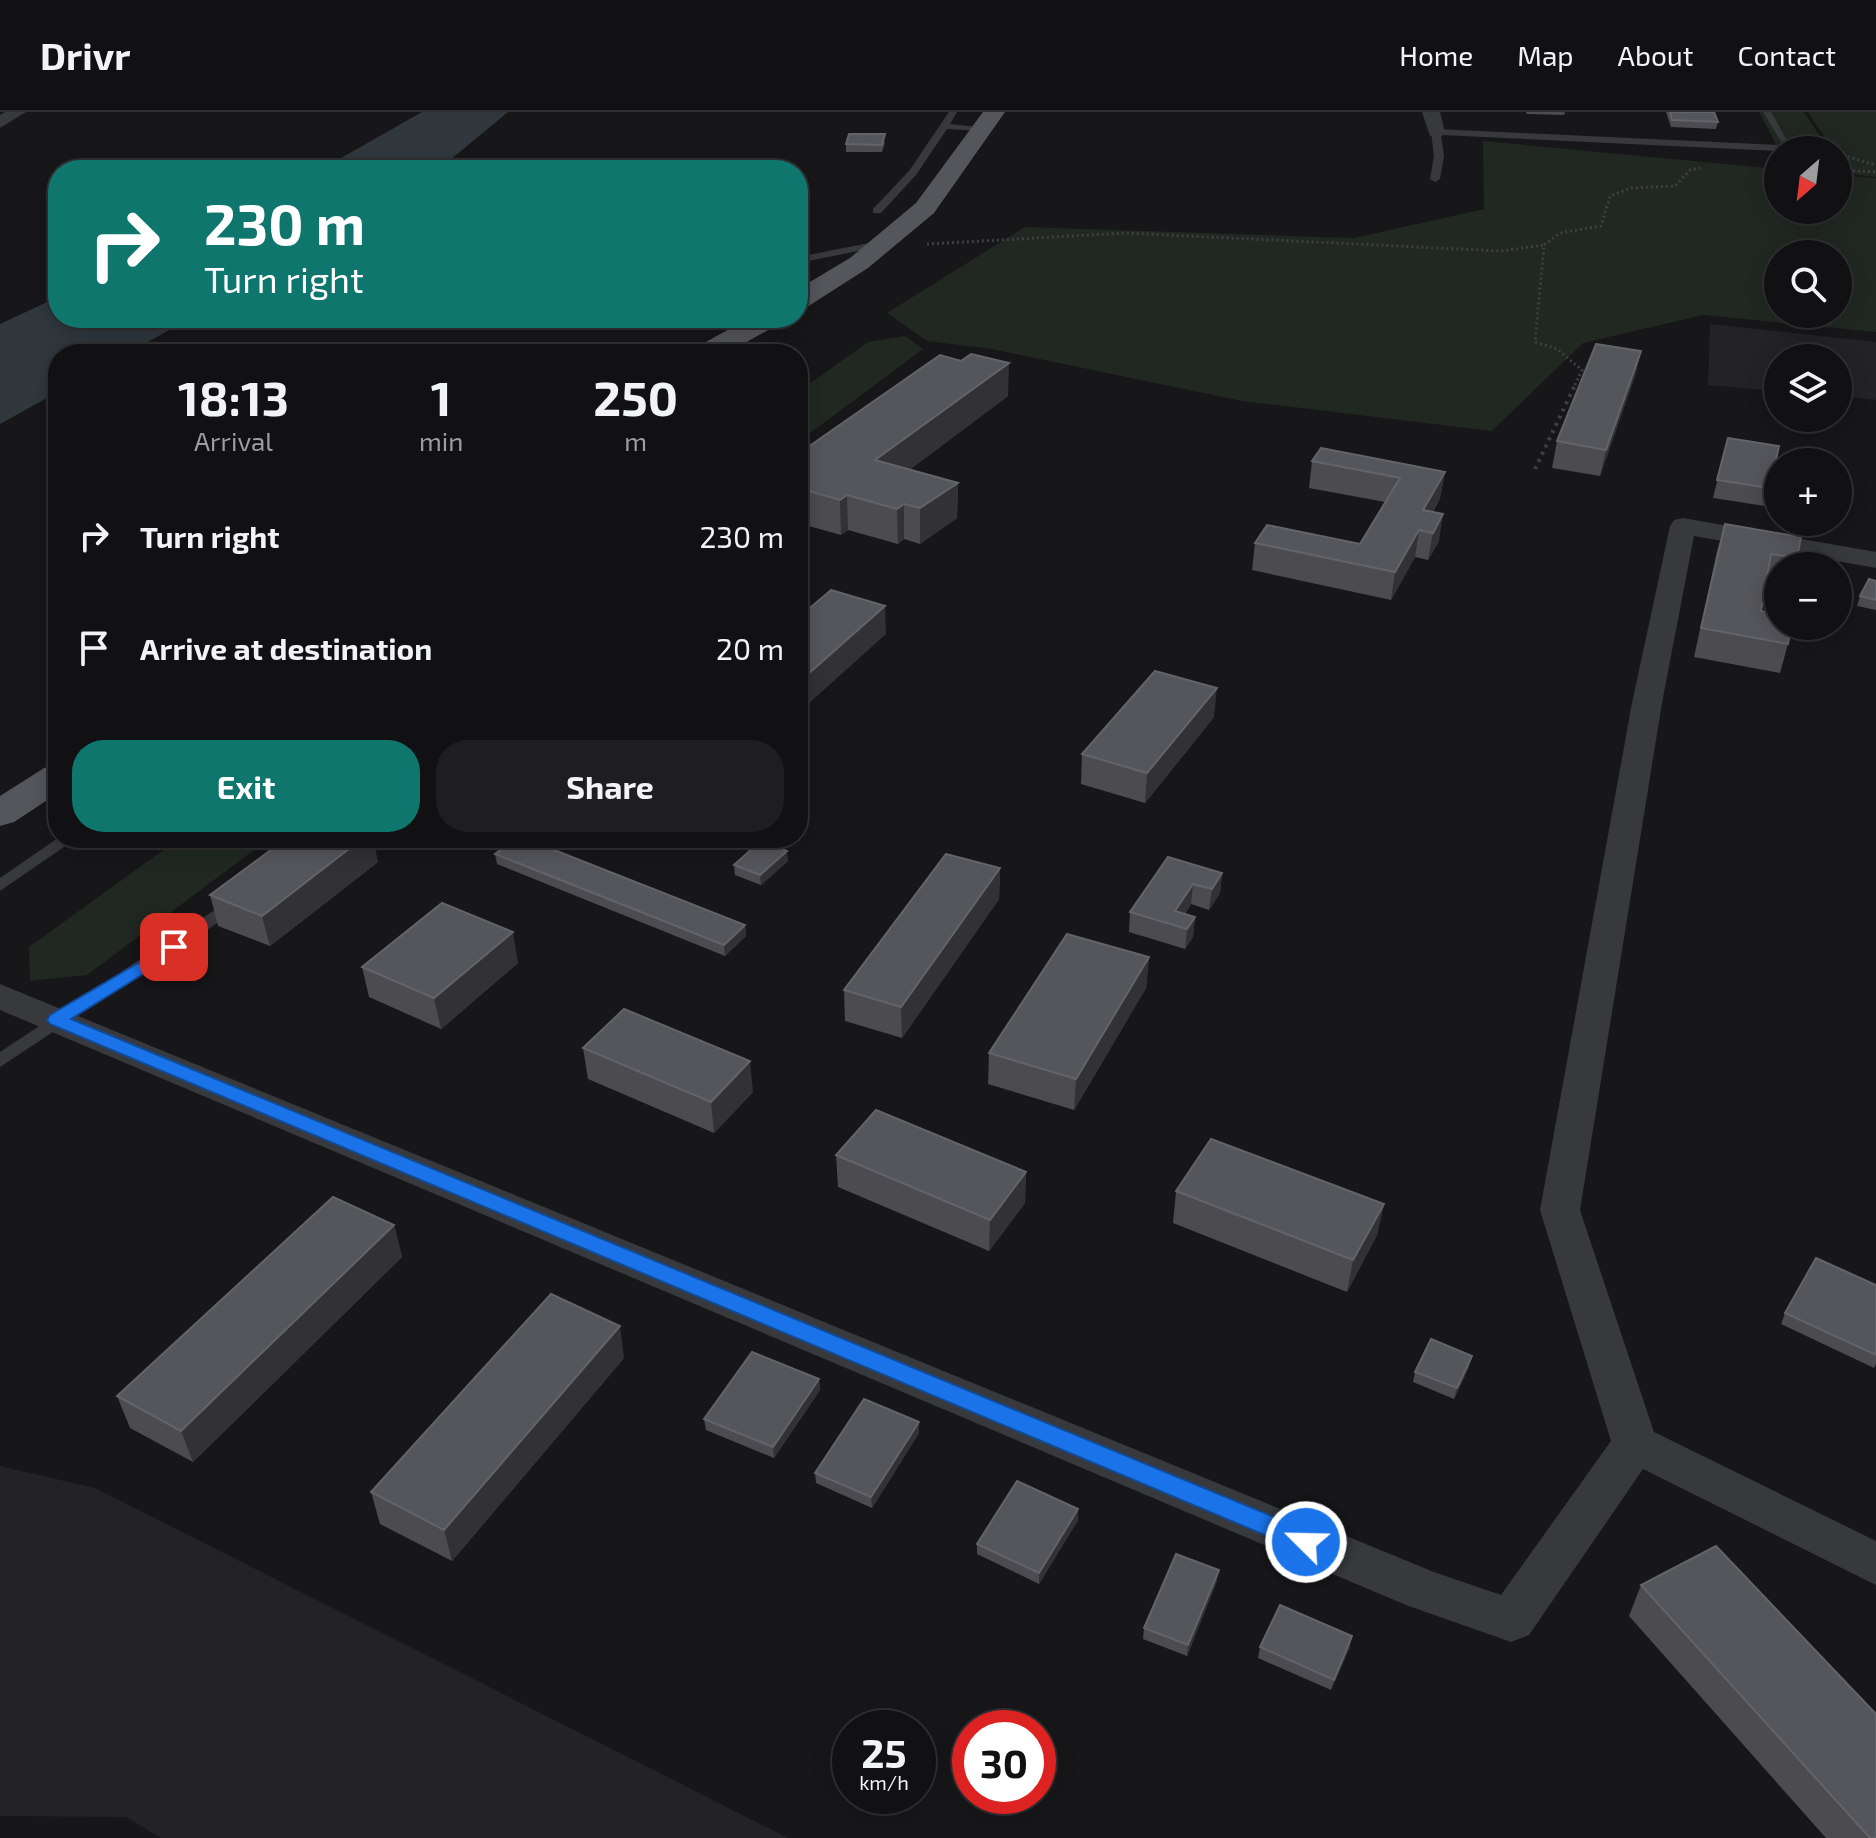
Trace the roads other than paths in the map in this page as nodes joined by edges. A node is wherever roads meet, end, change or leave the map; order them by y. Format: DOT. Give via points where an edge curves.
graph roads {
  1 [pos="17,112"];
  2 [pos="953,112"];
  3 [pos="1431,112"];
  4 [pos="1767,112"];
  5 [pos="989,120"];
  6 [pos="0,123"];
  7 [pos="945,126"];
  8 [pos="1436,132"];
  9 [pos="913,173"];
  10 [pos="926,174"];
  11 [pos="1435,179"];
  12 [pos="877,211"];
  13 [pos="887,242"];
  14 [pos="808,258"];
  15 [pos="808,294"];
  16 [pos="751,328"];
  17 [pos="723,344"];
  18 [pos="1876,560"];
  19 [pos="48,783"];
  20 [pos="0,814"];
  21 [pos="55,848"];
  22 [pos="0,886"];
  23 [pos="246,893"];
  24 [pos="0,996"];
  25 [pos="56,1020"];
  26 [pos="0,1061"];
  27 [pos="1635,1444"];
  28 [pos="1876,1564"];
  1 -- 6 [label="street"];
  2 -- 7 [label="lane"];
  3 -- 8 [label="street"];
  4 -- 8 [label="lane" via="1787,144 1781,148"];
  5 -- 7 [label="lane"];
  5 -- 13 [label="main road" via="925,208"];
  7 -- 9 [label="lane"];
  8 -- 11 [label="lane"];
  9 -- 10 [label="lane"];
  9 -- 12 [label="lane"];
  13 -- 14 [label="lane"];
  13 -- 15 [label="main road"];
  16 -- 17 [label="main road"];
  18 -- 27 [label="street" via="1683,526 1647,703 1560,1210"];
  19 -- 20 [label="main road"];
  21 -- 22 [label="lane"];
  23 -- 25 [label="lane" via="174,947"];
  24 -- 25 [label="street"];
  25 -- 26 [label="lane"];
  25 -- 27 [label="street" via="1423,1590 1511,1620"];
  27 -- 28 [label="street"];
}
